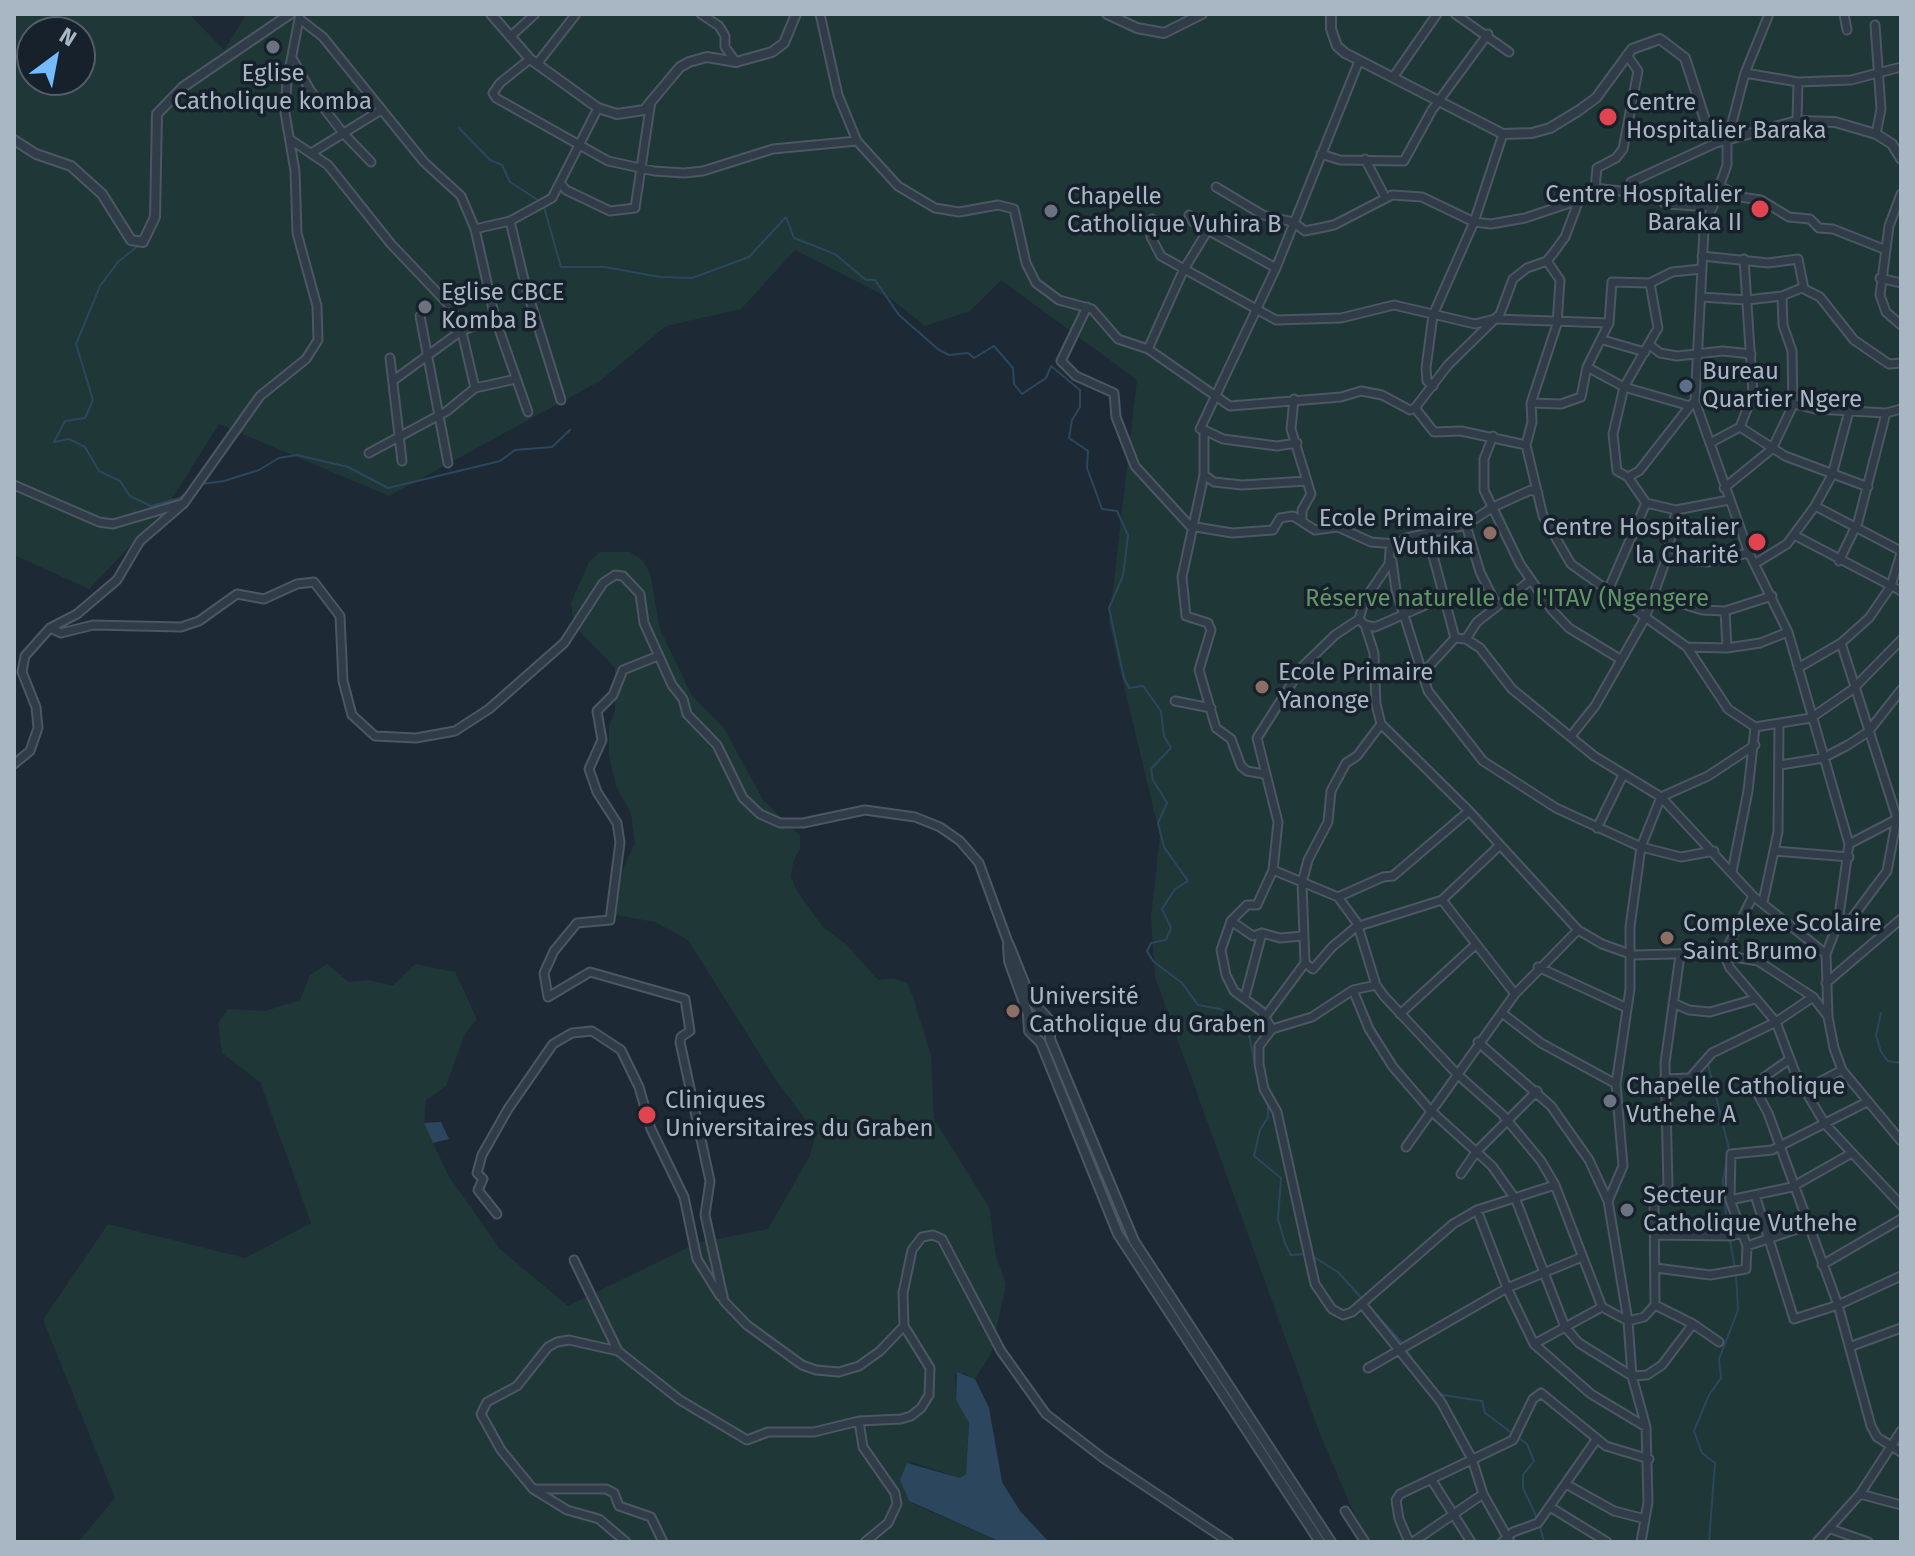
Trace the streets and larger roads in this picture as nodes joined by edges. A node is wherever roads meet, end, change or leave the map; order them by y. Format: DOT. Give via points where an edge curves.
graph roads {
  1 [pos="290,14"];
  2 [pos="491,14"];
  3 [pos="535,14"];
  4 [pos="576,14"];
  5 [pos="701,14"];
  6 [pos="796,14"];
  7 [pos="820,14"];
  8 [pos="1107,14"];
  9 [pos="1202,14"];
  10 [pos="1331,14"];
  11 [pos="1437,14"];
  12 [pos="1455,14"];
  13 [pos="1769,14"];
  14 [pos="1844,14"];
  15 [pos="300,17"];
  16 [pos="1875,25"];
  17 [pos="1847,30"];
  18 [pos="1488,34"];
  19 [pos="510,37"];
  20 [pos="1509,52"];
  21 [pos="1627,55"];
  22 [pos="292,58"];
  23 [pos="1359,61"];
  24 [pos="534,62"];
  25 [pos="736,62"];
  26 [pos="1901,67"];
  27 [pos="1745,73"];
  28 [pos="1880,73"];
  29 [pos="1394,76"];
  30 [pos="1798,82"];
  31 [pos="652,99"];
  32 [pos="1439,101"];
  33 [pos="598,108"];
  34 [pos="381,110"];
  35 [pos="1797,121"];
  36 [pos="343,133"];
  37 [pos="1503,134"];
  38 [pos="1876,134"];
  39 [pos="14,140"];
  40 [pos="291,140"];
  41 [pos="857,141"];
  42 [pos="1723,142"];
  43 [pos="1896,143"];
  44 [pos="578,146"];
  45 [pos="313,152"];
  46 [pos="1321,154"];
  47 [pos="1365,159"];
  48 [pos="1901,159"];
  49 [pos="371,162"];
  50 [pos="639,168"];
  51 [pos="561,184"];
  52 [pos="1720,186"];
  53 [pos="1216,187"];
  54 [pos="1595,188"];
  55 [pos="1626,192"];
  56 [pos="1901,194"];
  57 [pos="1385,197"];
  58 [pos="1579,200"];
  59 [pos="1713,207"];
  60 [pos="1189,215"];
  61 [pos="1152,219"];
  62 [pos="510,221"];
  63 [pos="1293,222"];
  64 [pos="1474,222"];
  65 [pos="475,229"];
  66 [pos="1208,230"];
  67 [pos="1886,250"];
  68 [pos="1702,256"];
  69 [pos="1744,259"];
  70 [pos="1547,261"];
  71 [pos="1276,268"];
  72 [pos="1701,269"];
  73 [pos="1183,271"];
  74 [pos="1880,278"];
  75 [pos="1650,283"];
  76 [pos="1901,283"];
  77 [pos="1804,287"];
  78 [pos="1782,296"];
  79 [pos="1701,297"];
  80 [pos="1747,300"];
  81 [pos="1087,307"];
  82 [pos="1257,309"];
  83 [pos="1433,315"];
  84 [pos="420,316"];
  85 [pos="495,318"];
  86 [pos="1495,319"];
  87 [pos="1609,323"];
  88 [pos="1557,324"];
  89 [pos="1901,325"];
  90 [pos="461,331"];
  91 [pos="1603,340"];
  92 [pos="1148,349"];
  93 [pos="1648,349"];
  94 [pos="1751,354"];
  95 [pos="1698,356"];
  96 [pos="429,357"];
  97 [pos="390,358"];
  98 [pos="1901,363"];
  99 [pos="1587,367"];
  100 [pos="516,379"];
  101 [pos="394,380"];
  102 [pos="1433,386"];
  103 [pos="1624,387"];
  104 [pos="475,388"];
  105 [pos="1215,394"];
  106 [pos="1753,394"];
  107 [pos="1294,399"];
  108 [pos="561,400"];
  109 [pos="1531,403"];
  110 [pos="1693,403"];
  111 [pos="1793,405"];
  112 [pos="1415,408"];
  113 [pos="1901,409"];
  114 [pos="1849,411"];
  115 [pos="528,412"];
  116 [pos="439,413"];
  117 [pos="1886,413"];
  118 [pos="1740,427"];
  119 [pos="1204,430"];
  120 [pos="1493,436"];
  121 [pos="401,437"];
  122 [pos="1712,442"];
  123 [pos="1297,443"];
  124 [pos="1526,445"];
  125 [pos="1772,449"];
  126 [pos="369,453"];
  127 [pos="402,461"];
  128 [pos="448,463"];
  129 [pos="1204,475"];
  130 [pos="1832,475"];
  131 [pos="1628,477"];
  132 [pos="1307,481"];
  133 [pos="14,485"];
  134 [pos="1868,487"];
  135 [pos="1724,488"];
  136 [pos="1538,493"];
  137 [pos="1729,500"];
  138 [pos="184,503"];
  139 [pos="1646,503"];
  140 [pos="1815,506"];
  141 [pos="1493,507"];
  142 [pos="1676,510"];
  143 [pos="1302,521"];
  144 [pos="1466,525"];
  145 [pos="1190,526"];
  146 [pos="1855,529"];
  147 [pos="1427,533"];
  148 [pos="1794,535"];
  149 [pos="1396,544"];
  150 [pos="1901,552"];
  151 [pos="1749,553"];
  152 [pos="1667,557"];
  153 [pos="1392,559"];
  154 [pos="1839,561"];
  155 [pos="1756,563"];
  156 [pos="1531,580"];
  157 [pos="1891,586"];
  158 [pos="1901,591"];
  159 [pos="1607,593"];
  160 [pos="1654,595"];
  161 [pos="1772,596"];
  162 [pos="1444,597"];
  163 [pos="1497,606"];
  164 [pos="1725,611"];
  165 [pos="1405,612"];
  166 [pos="1645,618"];
  167 [pos="1362,622"];
  168 [pos="50,628"];
  169 [pos="1788,632"];
  170 [pos="1455,638"];
  171 [pos="1466,639"];
  172 [pos="1901,640"];
  173 [pos="1841,643"];
  174 [pos="1687,647"];
  175 [pos="1727,648"];
  176 [pos="658,656"];
  177 [pos="1620,659"];
  178 [pos="1798,668"];
  179 [pos="1422,674"];
  180 [pos="1853,689"];
  181 [pos="1901,690"];
  182 [pos="1175,701"];
  183 [pos="1211,708"];
  184 [pos="1811,718"];
  185 [pos="1381,724"];
  186 [pos="1779,725"];
  187 [pos="1755,727"];
  188 [pos="1868,732"];
  189 [pos="1571,736"];
  190 [pos="1755,745"];
  191 [pos="1823,758"];
  192 [pos="14,764"];
  193 [pos="1780,765"];
  194 [pos="1264,774"];
  195 [pos="1622,777"];
  196 [pos="1661,797"];
  197 [pos="1469,811"];
  198 [pos="1897,818"];
  199 [pos="1597,828"];
  200 [pos="1849,844"];
  201 [pos="1500,845"];
  202 [pos="1641,847"];
  203 [pos="1714,851"];
  204 [pos="1775,851"];
  205 [pos="1849,857"];
  206 [pos="1273,870"];
  207 [pos="1732,872"];
  208 [pos="1302,883"];
  209 [pos="1753,896"];
  210 [pos="1338,897"];
  211 [pos="1442,900"];
  212 [pos="1763,902"];
  213 [pos="1901,919"];
  214 [pos="1231,921"];
  215 [pos="1838,923"];
  216 [pos="1356,927"];
  217 [pos="1578,930"];
  218 [pos="1262,933"];
  219 [pos="1303,936"];
  220 [pos="1009,945"];
  221 [pos="1474,946"];
  222 [pos="1724,954"];
  223 [pos="1826,954"];
  224 [pos="1633,955"];
  225 [pos="1680,955"];
  226 [pos="1305,963"];
  227 [pos="1538,967"];
  228 [pos="1826,983"];
  229 [pos="1376,985"];
  230 [pos="1353,990"];
  231 [pos="1515,994"];
  232 [pos="1245,997"];
  233 [pos="1813,997"];
  234 [pos="1755,999"];
  235 [pos="1673,1003"];
  236 [pos="1627,1008"];
  237 [pos="1032,1011"];
  238 [pos="1502,1013"];
  239 [pos="1400,1014"];
  240 [pos="1265,1017"];
  241 [pos="1828,1017"];
  242 [pos="1776,1022"];
  243 [pos="1272,1029"];
  244 [pos="1050,1039"];
  245 [pos="1478,1042"];
  246 [pos="1041,1043"];
  247 [pos="1790,1059"];
  248 [pos="1842,1070"];
  249 [pos="1457,1074"];
  250 [pos="1664,1079"];
  251 [pos="1616,1084"];
  252 [pos="1806,1089"];
  253 [pos="1537,1091"];
  254 [pos="1867,1102"];
  255 [pos="1430,1110"];
  256 [pos="1507,1119"];
  257 [pos="1825,1124"];
  258 [pos="1901,1141"];
  259 [pos="1780,1146"];
  260 [pos="1406,1147"];
  261 [pos="1476,1152"];
  262 [pos="1852,1153"];
  263 [pos="1461,1174"];
  264 [pos="1555,1185"];
  265 [pos="1792,1187"];
  266 [pos="1755,1195"];
  267 [pos="1516,1200"];
  268 [pos="1730,1200"];
  269 [pos="1608,1201"];
  270 [pos="1901,1205"];
  271 [pos="1477,1210"];
  272 [pos="497,1214"];
  273 [pos="1901,1219"];
  274 [pos="1806,1226"];
  275 [pos="1742,1233"];
  276 [pos="1655,1235"];
  277 [pos="1771,1240"];
  278 [pos="1747,1246"];
  279 [pos="1582,1257"];
  280 [pos="574,1260"];
  281 [pos="1822,1265"];
  282 [pos="1656,1268"];
  283 [pos="1544,1273"];
  284 [pos="1901,1276"];
  285 [pos="1507,1288"];
  286 [pos="724,1301"];
  287 [pos="1365,1302"];
  288 [pos="1655,1305"];
  289 [pos="1838,1305"];
  290 [pos="1602,1307"];
  291 [pos="1628,1321"];
  292 [pos="1693,1324"];
  293 [pos="904,1326"];
  294 [pos="1565,1327"];
  295 [pos="1901,1328"];
  296 [pos="1719,1342"];
  297 [pos="1534,1344"];
  298 [pos="1852,1346"];
  299 [pos="1402,1347"];
  300 [pos="618,1351"];
  301 [pos="1368,1368"];
  302 [pos="1632,1376"];
  303 [pos="859,1421"];
  304 [pos="1646,1427"];
  305 [pos="1901,1431"];
  306 [pos="1596,1440"];
  307 [pos="1890,1448"];
  308 [pos="1901,1452"];
  309 [pos="1472,1459"];
  310 [pos="1649,1459"];
  311 [pos="1431,1479"];
  312 [pos="1566,1484"];
  313 [pos="533,1489"];
  314 [pos="1483,1494"];
  315 [pos="1860,1494"];
  316 [pos="1901,1505"];
  317 [pos="1550,1507"];
  318 [pos="1345,1511"];
  319 [pos="1453,1512"];
  320 [pos="1645,1519"];
  321 [pos="1831,1529"];
  322 [pos="1507,1540"];
  323 [pos="626,1542"];
  324 [pos="663,1542"];
  325 [pos="865,1542"];
  326 [pos="1229,1542"];
  327 [pos="1320,1542"];
  328 [pos="1331,1542"];
  329 [pos="1365,1542"];
  330 [pos="1411,1542"];
  331 [pos="1471,1542"];
  332 [pos="1607,1542"];
  333 [pos="1641,1542"];
  334 [pos="1817,1542"];
  335 [pos="1868,1542"];
  1 -- 39 [label="street" via="183,87 157,114 155,217 143,242 131,240 102,194 78,172"];
  2 -- 19 [label="street"];
  3 -- 19 [label="street"];
  4 -- 24 [label="street"];
  5 -- 25 [label="street" via="719,26"];
  6 -- 25 [label="street" via="784,43"];
  7 -- 41 [label="street" via="838,95"];
  8 -- 9 [label="street" via="1164,33"];
  10 -- 23 [label="street" via="1337,46"];
  11 -- 29 [label="street"];
  12 -- 18 [label="street"];
  13 -- 27 [label="street"];
  14 -- 17 [label="street"];
  15 -- 22 [label="street"];
  15 -- 34 [label="street" via="323,37"];
  16 -- 28 [label="street"];
  18 -- 20 [label="street"];
  18 -- 32 [label="street"];
  19 -- 24 [label="street"];
  21 -- 37 [label="street" via="1596,98 1578,111 1550,128"];
  21 -- 42 [label="street" via="1646,41 1660,39 1672,45 1685,58 1707,126"];
  21 -- 54 [label="street" via="1638,71 1630,126 1616,158 1597,168"];
  22 -- 36 [label="street"];
  22 -- 40 [label="street" via="285,113"];
  23 -- 29 [label="street"];
  23 -- 46 [label="street"];
  24 -- 33 [label="street"];
  24 -- 44 [label="street" via="500,83 494,95"];
  25 -- 31 [label="street" via="707,57 689,62"];
  26 -- 28 [label="street"];
  27 -- 30 [label="street"];
  27 -- 42 [label="street"];
  28 -- 30 [label="street"];
  28 -- 38 [label="street"];
  29 -- 32 [label="street"];
  30 -- 35 [label="street"];
  31 -- 33 [label="street" via="644,110 633,113"];
  31 -- 50 [label="street"];
  32 -- 37 [label="street"];
  32 -- 47 [label="street" via="1404,161"];
  33 -- 44 [label="street"];
  34 -- 36 [label="street"];
  34 -- 65 [label="street" via="461,196"];
  35 -- 38 [label="street" via="1835,122"];
  35 -- 42 [label="street"];
  36 -- 45 [label="street"];
  36 -- 49 [label="street"];
  37 -- 64 [label="street"];
  38 -- 43 [label="street"];
  40 -- 45 [label="street"];
  40 -- 138 [label="street" via="297,233 317,306 318,340 306,359 260,396"];
  41 -- 50 [label="street" via="773,149 693,172"];
  41 -- 81 [label="street" via="898,186 935,208 1014,209 1036,283 1059,300"];
  42 -- 52 [label="street" via="1727,165"];
  42 -- 55 [label="street" via="1631,182"];
  43 -- 48 [label="street"];
  44 -- 50 [label="street" via="597,158"];
  44 -- 51 [label="street"];
  45 -- 90 [label="street" via="450,306"];
  46 -- 47 [label="street"];
  46 -- 63 [label="street"];
  47 -- 57 [label="street"];
  50 -- 51 [label="street" via="635,208 623,211 610,211"];
  51 -- 62 [label="street" via="544,204"];
  52 -- 59 [label="street"];
  52 -- 67 [label="street" via="1761,200 1789,217 1810,219 1819,228"];
  53 -- 63 [label="street" via="1263,215"];
  54 -- 55 [label="street"];
  54 -- 58 [label="street"];
  55 -- 59 [label="street" via="1654,195 1666,204"];
  56 -- 67 [label="street"];
  57 -- 63 [label="street" via="1323,230 1305,231"];
  57 -- 64 [label="street" via="1422,197"];
  58 -- 64 [label="street" via="1525,218"];
  58 -- 70 [label="street" via="1565,237"];
  59 -- 68 [label="street"];
  60 -- 66 [label="street"];
  61 -- 73 [label="street" via="1154,246"];
  62 -- 65 [label="street"];
  62 -- 108 [label="street"];
  63 -- 71 [label="street"];
  64 -- 83 [label="street"];
  65 -- 85 [label="street"];
  66 -- 71 [label="street"];
  66 -- 73 [label="street"];
  67 -- 74 [label="street"];
  68 -- 69 [label="street"];
  68 -- 72 [label="street"];
  69 -- 77 [label="street" via="1798,259"];
  69 -- 80 [label="street"];
  70 -- 86 [label="street" via="1513,279"];
  70 -- 88 [label="street" via="1560,280"];
  71 -- 82 [label="street"];
  72 -- 75 [label="street" via="1672,272"];
  72 -- 79 [label="street"];
  73 -- 82 [label="street"];
  73 -- 92 [label="street"];
  74 -- 76 [label="street"];
  74 -- 89 [label="street" via="1882,303"];
  75 -- 87 [label="street" via="1612,282"];
  75 -- 93 [label="street" via="1658,328"];
  77 -- 78 [label="street"];
  77 -- 98 [label="street" via="1820,297 1854,340 1889,364"];
  78 -- 80 [label="street"];
  78 -- 111 [label="street" via="1783,325 1792,351"];
  79 -- 80 [label="street"];
  79 -- 95 [label="street"];
  80 -- 94 [label="street"];
  81 -- 92 [label="street" via="1118,339"];
  81 -- 145 [label="street" via="1061,361 1076,376 1114,393 1126,451"];
  82 -- 83 [label="street" via="1276,320 1341,318 1383,305"];
  82 -- 105 [label="street"];
  83 -- 86 [label="street" via="1475,324"];
  83 -- 102 [label="street" via="1426,368"];
  84 -- 96 [label="street"];
  85 -- 90 [label="street"];
  85 -- 100 [label="street"];
  86 -- 88 [label="street"];
  86 -- 102 [label="street"];
  87 -- 88 [label="street"];
  87 -- 91 [label="street"];
  88 -- 109 [label="street"];
  90 -- 96 [label="street"];
  90 -- 104 [label="street"];
  91 -- 93 [label="street"];
  91 -- 99 [label="street"];
  92 -- 105 [label="street"];
  93 -- 95 [label="street"];
  93 -- 103 [label="street"];
  94 -- 95 [label="street" via="1723,351"];
  94 -- 106 [label="street"];
  95 -- 110 [label="street"];
  96 -- 101 [label="street"];
  96 -- 116 [label="street"];
  97 -- 101 [label="street"];
  99 -- 103 [label="street"];
  99 -- 109 [label="street" via="1581,397 1575,401"];
  100 -- 104 [label="street"];
  100 -- 115 [label="street"];
  101 -- 121 [label="street"];
  102 -- 112 [label="street"];
  103 -- 110 [label="street"];
  103 -- 131 [label="street" via="1612,442 1617,471"];
  104 -- 116 [label="street"];
  105 -- 107 [label="street" via="1230,406"];
  105 -- 119 [label="street" via="1200,429"];
  106 -- 111 [label="street"];
  106 -- 118 [label="street"];
  107 -- 112 [label="street" via="1361,391"];
  107 -- 123 [label="street" via="1291,429"];
  109 -- 124 [label="street"];
  110 -- 122 [label="street"];
  110 -- 131 [label="street" via="1639,471"];
  111 -- 114 [label="street"];
  111 -- 125 [label="street"];
  112 -- 120 [label="street" via="1434,432"];
  113 -- 117 [label="street"];
  114 -- 117 [label="street"];
  114 -- 130 [label="street"];
  116 -- 121 [label="street"];
  116 -- 128 [label="street"];
  117 -- 134 [label="street"];
  118 -- 122 [label="street"];
  118 -- 125 [label="street"];
  119 -- 123 [label="street" via="1223,439 1277,446"];
  119 -- 129 [label="street"];
  120 -- 124 [label="street"];
  120 -- 141 [label="street" via="1482,476"];
  121 -- 126 [label="street"];
  121 -- 127 [label="street"];
  122 -- 135 [label="street"];
  123 -- 132 [label="street"];
  124 -- 136 [label="street"];
  125 -- 130 [label="street"];
  125 -- 135 [label="street"];
  129 -- 132 [label="street" via="1214,482 1242,485"];
  129 -- 145 [label="street"];
  130 -- 134 [label="street"];
  130 -- 140 [label="street"];
  131 -- 139 [label="street"];
  132 -- 143 [label="street" via="1311,498 1302,510"];
  133 -- 138 [label="street" via="99,522 125,521"];
  134 -- 146 [label="street"];
  135 -- 137 [label="street"];
  136 -- 141 [label="street" via="1531,490"];
  136 -- 159 [label="street" via="1559,548"];
  137 -- 142 [label="street"];
  137 -- 151 [label="street"];
  138 -- 168 [label="street" via="140,541 117,580 77,614"];
  139 -- 142 [label="street"];
  139 -- 159 [label="street"];
  140 -- 146 [label="street"];
  140 -- 148 [label="street"];
  141 -- 144 [label="street"];
  141 -- 156 [label="street"];
  142 -- 152 [label="street"];
  143 -- 145 [label="street" via="1280,518 1273,530 1253,532"];
  143 -- 149 [label="street" via="1315,530 1338,527 1371,542"];
  144 -- 147 [label="street"];
  144 -- 163 [label="street"];
  145 -- 183 [label="street" via="1182,577 1185,609 1186,616 1208,623 1211,630 1199,670"];
  146 -- 150 [label="street"];
  146 -- 154 [label="street"];
  147 -- 149 [label="street"];
  147 -- 162 [label="street"];
  148 -- 154 [label="street"];
  148 -- 155 [label="street"];
  149 -- 153 [label="street" via="1390,550"];
  150 -- 157 [label="street"];
  151 -- 152 [label="street" via="1707,562"];
  151 -- 155 [label="street"];
  152 -- 160 [label="street"];
  153 -- 165 [label="street"];
  153 -- 167 [label="street" via="1365,599"];
  154 -- 157 [label="street"];
  155 -- 161 [label="street"];
  156 -- 163 [label="street"];
  156 -- 177 [label="street" via="1569,628"];
  157 -- 158 [label="street"];
  157 -- 173 [label="street"];
  159 -- 166 [label="street"];
  160 -- 164 [label="street" via="1702,610"];
  160 -- 166 [label="street"];
  161 -- 164 [label="street"];
  161 -- 169 [label="street"];
  162 -- 165 [label="street"];
  162 -- 170 [label="street"];
  163 -- 171 [label="street"];
  164 -- 175 [label="street"];
  165 -- 167 [label="street" via="1375,627"];
  165 -- 179 [label="street"];
  166 -- 174 [label="street"];
  166 -- 177 [label="street"];
  167 -- 185 [label="street" via="1374,653"];
  167 -- 194 [label="street" via="1335,635 1290,682 1257,738"];
  168 -- 176 [label="street" via="61,633 93,625 181,627 237,594 264,599 314,582 340,616 343,681 352,715 367,732 395,739 455,731 489,709 552,656 585,616 603,583 615,575 630,581 640,594 644,623"];
  168 -- 192 [label="street" via="22,663 38,728 30,751"];
  169 -- 175 [label="street"];
  169 -- 178 [label="street"];
  170 -- 171 [label="street"];
  170 -- 179 [label="street"];
  171 -- 189 [label="street" via="1480,648 1512,689"];
  172 -- 180 [label="street"];
  173 -- 178 [label="street"];
  173 -- 180 [label="street"];
  174 -- 175 [label="street"];
  174 -- 187 [label="street" via="1728,709"];
  176 -- 220 [label="street" via="687,714 717,745 735,785 760,814 791,824 865,810 915,817 940,827 979,863"];
  176 -- 286 [label="street" via="623,670 613,695 595,717 602,740 589,769 617,823 620,842 610,920 577,923 544,973 548,997 590,972 685,999 690,1031 680,1042 710,1181 705,1215"];
  177 -- 189 [label="street" via="1595,706"];
  178 -- 184 [label="street"];
  179 -- 199 [label="street" via="1432,698 1483,761"];
  180 -- 184 [label="street"];
  180 -- 188 [label="street"];
  181 -- 188 [label="street"];
  182 -- 183 [label="street"];
  183 -- 194 [label="street" via="1216,728 1231,739 1241,766"];
  184 -- 186 [label="street"];
  184 -- 191 [label="street"];
  185 -- 197 [label="street"];
  185 -- 208 [label="street" via="1337,778 1328,822"];
  186 -- 187 [label="street"];
  186 -- 193 [label="street"];
  187 -- 190 [label="street"];
  188 -- 191 [label="street"];
  188 -- 198 [label="street"];
  189 -- 195 [label="street"];
  190 -- 196 [label="street" via="1708,776"];
  190 -- 207 [label="street"];
  191 -- 193 [label="street"];
  191 -- 200 [label="street"];
  193 -- 204 [label="street"];
  194 -- 206 [label="street" via="1278,822"];
  195 -- 196 [label="street"];
  195 -- 199 [label="street"];
  196 -- 202 [label="street"];
  196 -- 203 [label="street"];
  197 -- 201 [label="street"];
  197 -- 210 [label="street" via="1393,876"];
  198 -- 200 [label="street"];
  198 -- 215 [label="street" via="1887,871 1852,918"];
  199 -- 202 [label="street"];
  200 -- 205 [label="street"];
  201 -- 211 [label="street"];
  201 -- 217 [label="street"];
  202 -- 203 [label="street" via="1681,857"];
  202 -- 224 [label="street" via="1630,927"];
  203 -- 207 [label="street"];
  204 -- 205 [label="street"];
  204 -- 212 [label="street"];
  205 -- 215 [label="street"];
  206 -- 208 [label="street"];
  206 -- 214 [label="street" via="1257,905 1247,905"];
  207 -- 209 [label="street"];
  208 -- 210 [label="street"];
  208 -- 219 [label="street"];
  209 -- 212 [label="street"];
  209 -- 222 [label="street"];
  210 -- 216 [label="street"];
  211 -- 216 [label="street"];
  211 -- 221 [label="street"];
  212 -- 223 [label="street"];
  213 -- 228 [label="street"];
  214 -- 218 [label="street" via="1253,936"];
  214 -- 232 [label="street" via="1221,950 1234,991"];
  215 -- 223 [label="street"];
  216 -- 226 [label="street" via="1313,969"];
  216 -- 229 [label="street"];
  217 -- 224 [label="street"];
  217 -- 227 [label="street"];
  218 -- 219 [label="street"];
  218 -- 232 [label="street"];
  219 -- 226 [label="street"];
  220 -- 237 [label="street"];
  221 -- 231 [label="street"];
  221 -- 239 [label="street"];
  222 -- 225 [label="street"];
  222 -- 233 [label="street" via="1766,965"];
  222 -- 234 [label="street"];
  223 -- 228 [label="street"];
  224 -- 225 [label="street"];
  224 -- 236 [label="street"];
  225 -- 235 [label="street"];
  226 -- 240 [label="street"];
  227 -- 231 [label="street"];
  227 -- 236 [label="street"];
  228 -- 241 [label="street"];
  229 -- 230 [label="street"];
  229 -- 239 [label="street"];
  230 -- 243 [label="street" via="1312,1017"];
  230 -- 255 [label="street" via="1377,1041"];
  231 -- 238 [label="street"];
  232 -- 240 [label="street"];
  233 -- 241 [label="street"];
  233 -- 242 [label="street"];
  234 -- 235 [label="street" via="1710,1012"];
  234 -- 242 [label="street"];
  235 -- 250 [label="street"];
  236 -- 251 [label="street"];
  237 -- 244 [label="street" via="1047,1014"];
  237 -- 246 [label="street" via="1029,1031"];
  238 -- 245 [label="street"];
  238 -- 251 [label="street" via="1541,1043"];
  239 -- 249 [label="street"];
  240 -- 243 [label="street"];
  241 -- 248 [label="street"];
  242 -- 247 [label="street"];
  242 -- 250 [label="street" via="1712,1053 1690,1078"];
  243 -- 287 [label="street" via="1259,1046 1259,1064 1280,1125 1315,1284 1332,1309 1343,1315"];
  244 -- 246 [label="street"];
  244 -- 328 [label="street" via="1134,1241"];
  245 -- 249 [label="street"];
  245 -- 253 [label="street"];
  246 -- 327 [label="street" via="1118,1234"];
  247 -- 252 [label="street"];
  247 -- 259 [label="street" via="1753,1085"];
  248 -- 252 [label="street"];
  248 -- 254 [label="street"];
  249 -- 255 [label="street"];
  249 -- 256 [label="street"];
  250 -- 276 [label="street" via="1668,1187 1654,1196"];
  251 -- 269 [label="street" via="1623,1166"];
  252 -- 257 [label="street"];
  253 -- 256 [label="street"];
  253 -- 269 [label="street" via="1589,1160"];
  254 -- 257 [label="street"];
  254 -- 258 [label="street"];
  255 -- 260 [label="street"];
  255 -- 261 [label="street"];
  256 -- 261 [label="street"];
  256 -- 264 [label="street"];
  257 -- 259 [label="street"];
  257 -- 262 [label="street"];
  259 -- 265 [label="street"];
  259 -- 268 [label="street" via="1731,1154"];
  261 -- 263 [label="street"];
  261 -- 267 [label="street"];
  262 -- 265 [label="street"];
  262 -- 270 [label="street"];
  264 -- 267 [label="street"];
  264 -- 279 [label="street"];
  265 -- 266 [label="street"];
  265 -- 274 [label="street"];
  266 -- 268 [label="street"];
  266 -- 277 [label="street"];
  267 -- 271 [label="street"];
  267 -- 283 [label="street"];
  268 -- 275 [label="street"];
  269 -- 291 [label="street"];
  271 -- 285 [label="street"];
  271 -- 287 [label="street" via="1438,1233"];
  272 -- 286 [label="street" via="478,1190 482,1155 553,1044 572,1033 592,1031 621,1050 684,1197 697,1259"];
  273 -- 281 [label="street"];
  274 -- 277 [label="street"];
  274 -- 281 [label="street"];
  275 -- 276 [label="street"];
  275 -- 278 [label="street"];
  276 -- 282 [label="street"];
  277 -- 278 [label="street"];
  277 -- 289 [label="street" via="1794,1319"];
  278 -- 282 [label="street" via="1747,1265 1729,1274"];
  279 -- 283 [label="street"];
  279 -- 290 [label="street"];
  280 -- 300 [label="street"];
  281 -- 289 [label="street"];
  282 -- 288 [label="street"];
  283 -- 285 [label="street"];
  283 -- 294 [label="street"];
  284 -- 289 [label="street"];
  285 -- 297 [label="street"];
  285 -- 299 [label="street"];
  286 -- 293 [label="street" via="789,1357 816,1370 839,1372 859,1366"];
  287 -- 299 [label="street"];
  288 -- 291 [label="street" via="1644,1317"];
  288 -- 292 [label="street"];
  289 -- 298 [label="street"];
  290 -- 291 [label="street"];
  290 -- 294 [label="street"];
  291 -- 302 [label="street"];
  292 -- 296 [label="street"];
  292 -- 302 [label="street" via="1656,1370"];
  293 -- 303 [label="street" via="930,1368 929,1395 911,1416"];
  293 -- 326 [label="street" via="903,1293 912,1250 922,1237 933,1235 942,1239 1001,1351 1046,1414"];
  294 -- 297 [label="street"];
  294 -- 302 [label="street" via="1587,1350"];
  295 -- 298 [label="street"];
  297 -- 304 [label="street" via="1591,1394"];
  298 -- 307 [label="street" via="1871,1426"];
  299 -- 301 [label="street"];
  299 -- 309 [label="street"];
  300 -- 303 [label="street" via="741,1439 768,1432 814,1432"];
  300 -- 313 [label="street" via="557,1342 517,1386 483,1408 488,1429"];
  302 -- 304 [label="street"];
  303 -- 325 [label="street" via="863,1447 897,1504 888,1523"];
  304 -- 310 [label="street"];
  305 -- 307 [label="street"];
  306 -- 309 [label="street" via="1541,1393 1516,1436"];
  306 -- 310 [label="street" via="1623,1454"];
  306 -- 312 [label="street"];
  307 -- 308 [label="street"];
  307 -- 315 [label="street"];
  309 -- 311 [label="street"];
  309 -- 314 [label="street"];
  310 -- 320 [label="street"];
  311 -- 319 [label="street"];
  311 -- 330 [label="street" via="1396,1500 1402,1531"];
  312 -- 317 [label="street"];
  312 -- 320 [label="street" via="1614,1511"];
  313 -- 323 [label="street" via="567,1510 599,1519"];
  313 -- 324 [label="street" via="606,1489 619,1506 651,1517"];
  314 -- 319 [label="street"];
  314 -- 322 [label="street"];
  315 -- 316 [label="street"];
  315 -- 321 [label="street"];
  317 -- 322 [label="street" via="1538,1523"];
  317 -- 332 [label="street"];
  318 -- 329 [label="street"];
  319 -- 330 [label="street"];
  319 -- 331 [label="street"];
  320 -- 333 [label="street"];
  321 -- 334 [label="street"];
  321 -- 335 [label="street"];
}
